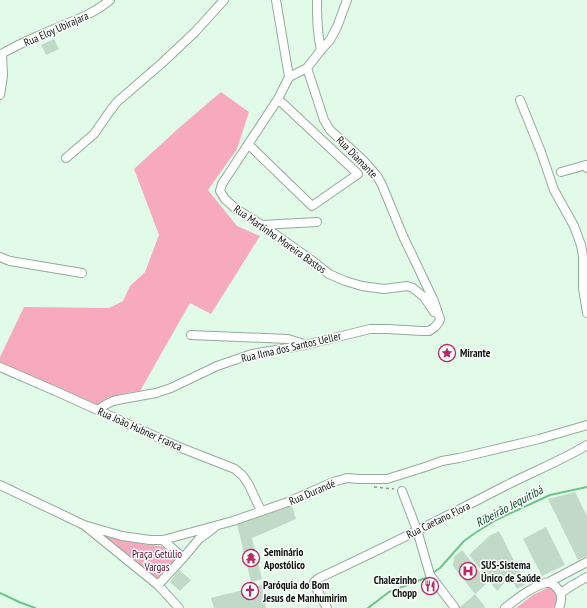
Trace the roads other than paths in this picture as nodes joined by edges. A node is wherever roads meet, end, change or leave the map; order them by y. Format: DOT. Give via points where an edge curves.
graph roads {
  1 [pos="110,0"];
  2 [pos="224,0"];
  3 [pos="276,0"];
  4 [pos="317,0"];
  5 [pos="347,0"];
  6 [pos="321,50"];
  7 [pos="1,55"];
  8 [pos="307,68"];
  9 [pos="289,76"];
  10 [pos="0,95"];
  11 [pos="278,99"];
  12 [pos="520,100"];
  13 [pos="248,144"];
  14 [pos="66,158"];
  15 [pos="587,168"];
  16 [pos="561,172"];
  17 [pos="317,222"];
  18 [pos="262,224"];
  19 [pos="0,257"];
  20 [pos="82,273"];
  21 [pos="587,313"];
  22 [pos="440,319"];
  23 [pos="192,335"];
  24 [pos="305,345"];
  25 [pos="0,368"];
  26 [pos="98,410"];
  27 [pos="587,424"];
  28 [pos="587,445"];
  29 [pos="0,485"];
  30 [pos="402,491"];
  31 [pos="261,511"];
  32 [pos="84,525"];
  33 [pos="217,526"];
  34 [pos="417,530"];
  35 [pos="163,540"];
  36 [pos="183,558"];
  37 [pos="587,562"];
  38 [pos="587,577"];
  39 [pos="546,583"];
  40 [pos="158,585"];
  41 [pos="560,593"];
  42 [pos="179,608"];
  43 [pos="327,608"];
  44 [pos="455,608"];
  45 [pos="505,608"];
  46 [pos="559,608"];
  1 -- 7 [label="street, Rua Eloy Ubirajara" via="91,14 18,45"];
  2 -- 14 [label="street" via="195,32 117,102 94,134"];
  3 -- 9 [label="street"];
  4 -- 6 [label="street" via="318,41"];
  5 -- 6 [label="street" via="337,27"];
  6 -- 8 [label="street"];
  7 -- 10 [label="street" via="3,76"];
  8 -- 9 [label="street"];
  8 -- 22 [label="street, Rua Diamante" via="324,120 330,130 364,161 382,185"];
  9 -- 11 [label="street, Rua Martinho Moreira Bastos"];
  11 -- 13 [label="street, Rua Martinho Moreira Bastos"];
  11 -- 13 [label="street" via="358,174 312,206"];
  12 -- 21 [label="street" via="554,190 574,226 581,245"];
  13 -- 18 [label="street, Rua Martinho Moreira Bastos" via="220,191 236,209"];
  15 -- 16 [label="street" via="586,165"];
  17 -- 18 [label="street"];
  18 -- 22 [label="street, Rua Martinho Moreira Bastos" via="329,274 345,281 384,289 407,286 413,288 424,297"];
  19 -- 20 [label="street"];
  22 -- 24 [label="street, Rua Ilma dos Santos Ueller" via="435,327 429,330 370,329"];
  23 -- 24 [label="street" via="288,339"];
  24 -- 26 [label="street, Rua Ilma dos Santos Ueller" via="252,354 217,366 171,388 113,401"];
  25 -- 26 [label="street, Rua João Hubner Franca"];
  26 -- 31 [label="street, Rua João Hubner Franca" via="235,469 249,485"];
  27 -- 31 [label="street, Rua Durandé" via="532,441 442,461 387,479 347,478"];
  28 -- 34 [label="street, Rua Caetano Flora"];
  29 -- 32 [label="street"];
  30 -- 34 [label="street"];
  31 -- 33 [label="street, Rua Durandé"];
  32 -- 35 [label="street, Rua Durandé" via="122,536"];
  32 -- 40 [label="street"];
  33 -- 35 [label="street, Rua Durandé"];
  33 -- 36 [label="street" via="199,539"];
  34 -- 43 [label="street, Rua Caetano Flora" via="318,578 314,582 315,586"];
  34 -- 44 [label="street" via="430,575"];
  35 -- 36 [label="street"];
  36 -- 40 [label="street"];
  37 -- 39 [label="street"];
  38 -- 41 [label="street"];
  39 -- 41 [label="street" via="556,586"];
  39 -- 45 [label="street" via="533,588"];
  40 -- 42 [label="street"];
  41 -- 46 [label="street"];
}
